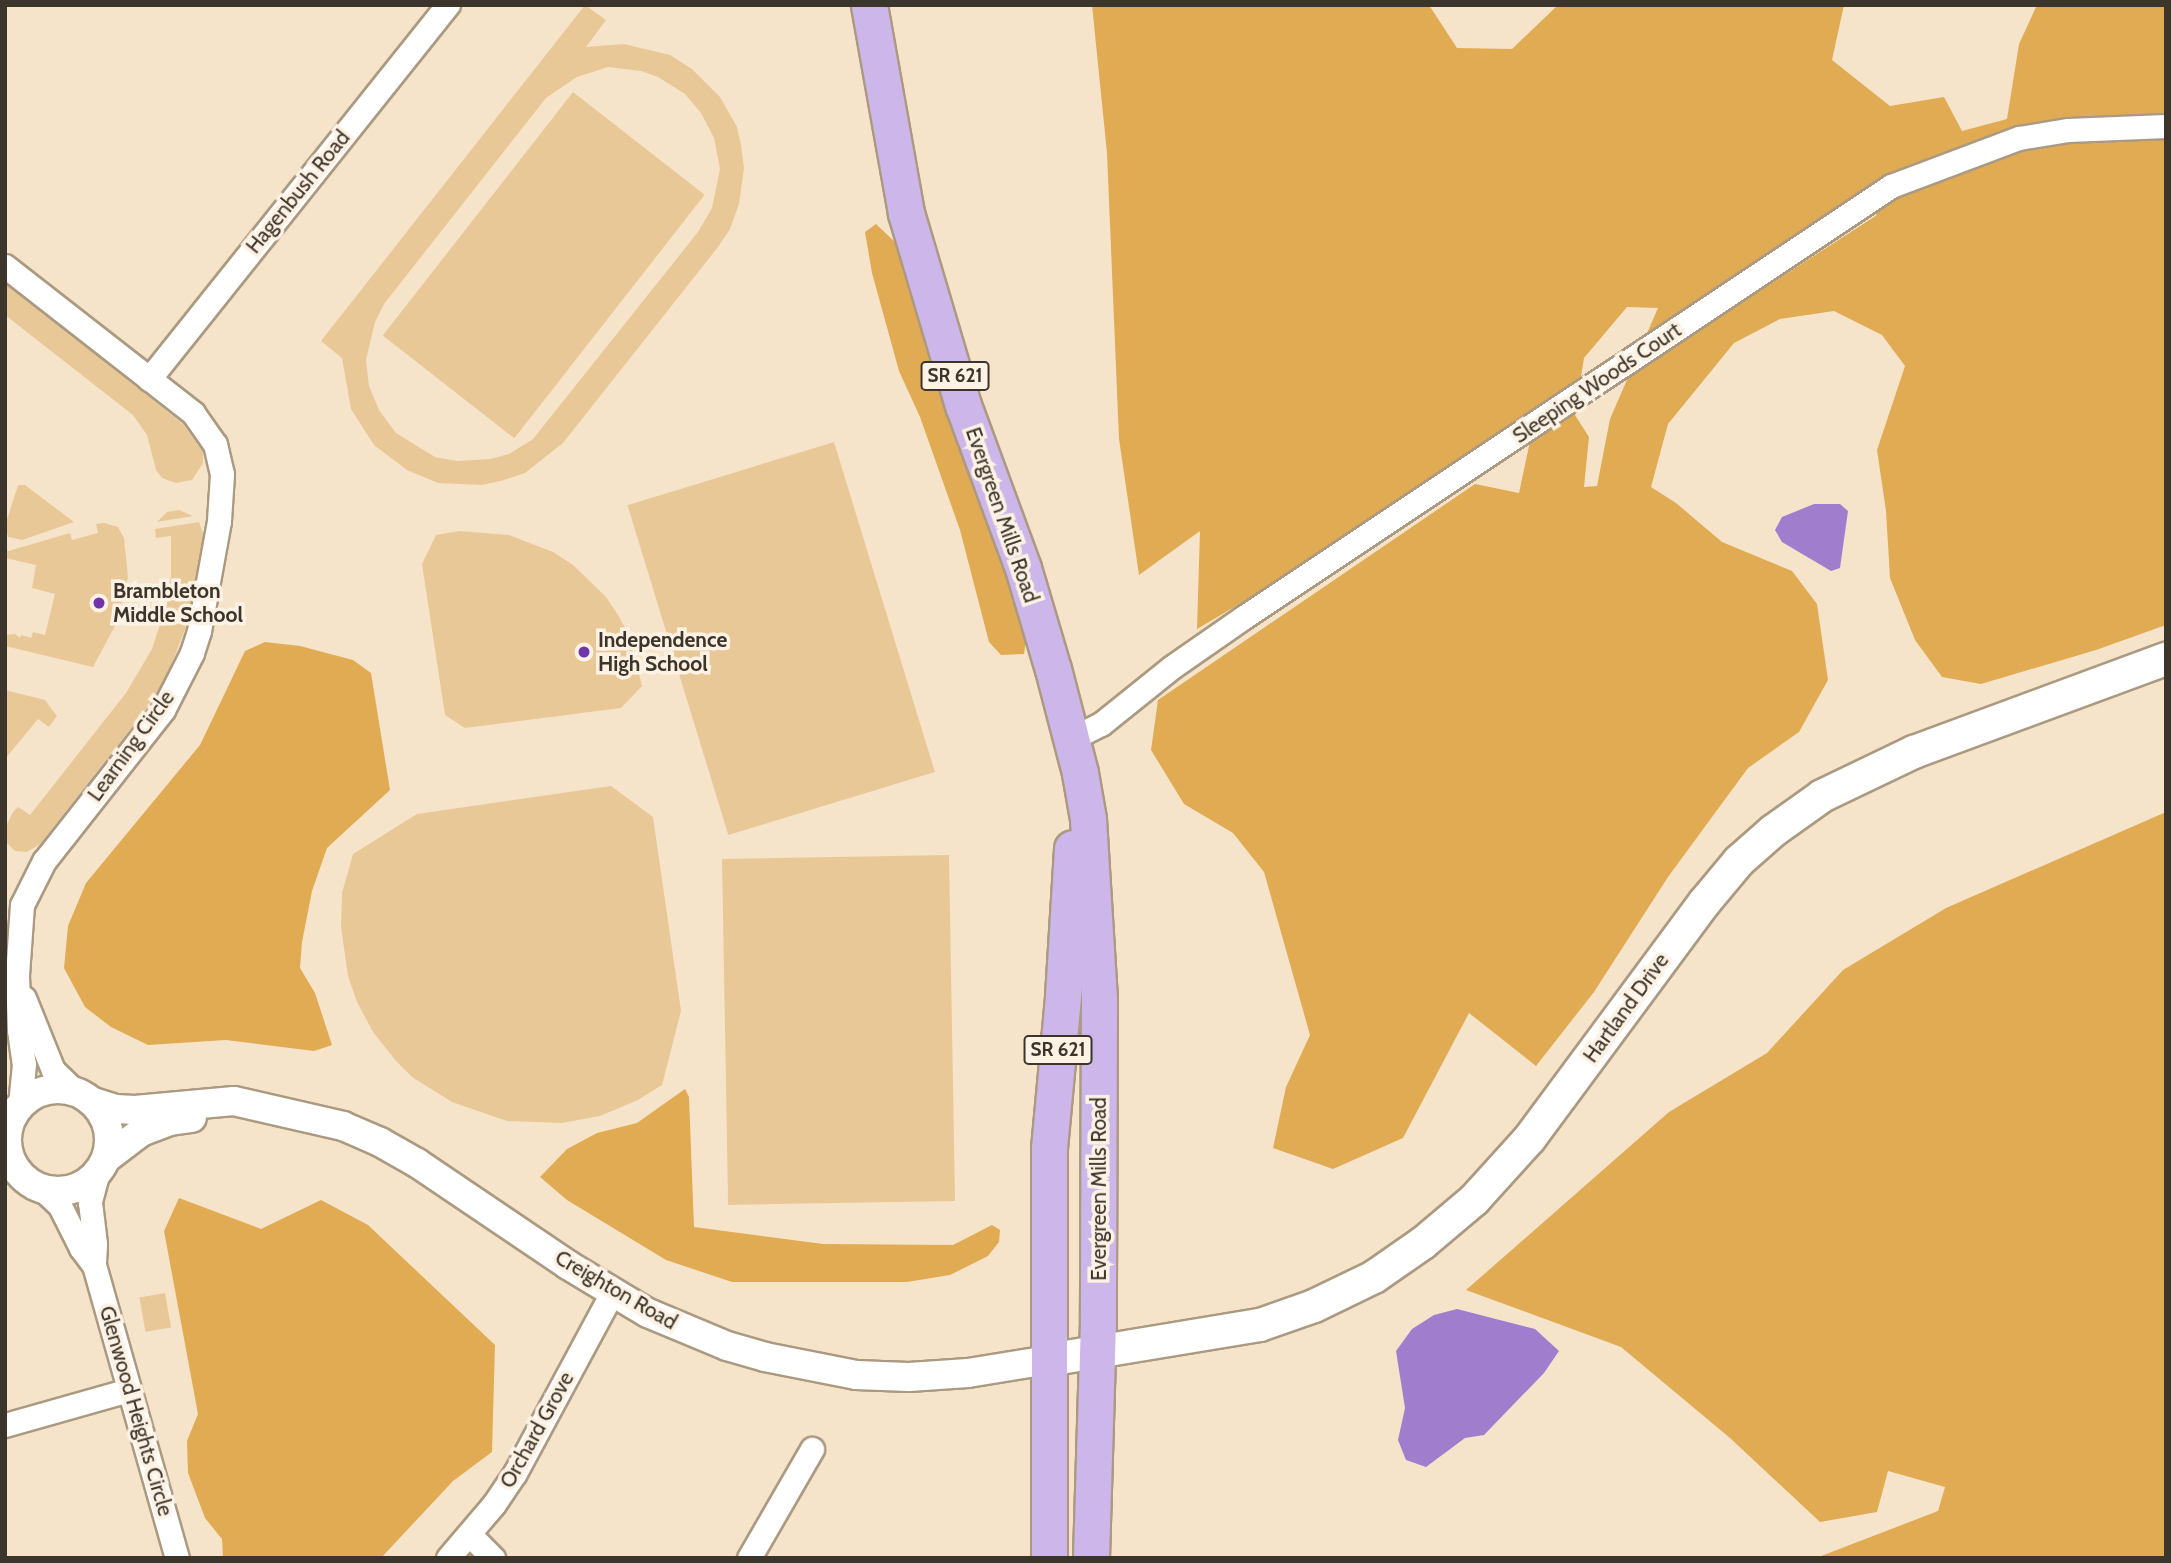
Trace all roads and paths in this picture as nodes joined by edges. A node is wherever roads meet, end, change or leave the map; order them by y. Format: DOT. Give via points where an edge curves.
graph roads {
  1 [pos="447,5"];
  2 [pos="869,5"];
  3 [pos="2166,126"];
  4 [pos="5,266"];
  5 [pos="149,379"];
  6 [pos="2166,659"];
  7 [pos="1069,740"];
  8 [pos="1068,912"];
  9 [pos="17,975"];
  10 [pos="85,1097"];
  11 [pos="256,1108"];
  12 [pos="12,1118"];
  13 [pos="102,1166"];
  14 [pos="23,1180"];
  15 [pos="94,1265"];
  16 [pos="612,1293"];
  17 [pos="1096,1352"];
  18 [pos="1048,1360"];
  19 [pos="129,1390"];
  20 [pos="5,1425"];
  21 [pos="811,1448"];
  22 [pos="470,1535"];
  23 [pos="177,1558"];
  24 [pos="449,1558"];
  25 [pos="493,1558"];
  26 [pos="749,1558"];
  27 [pos="1049,1558"];
  28 [pos="1091,1558"];
  1 -- 5 [label="street, Hagenbush Road"];
  2 -- 7 [label="main road, Evergreen Mills Road / SR 621" via="906,213 963,405 1023,568"];
  3 -- 7 [label="street, Sleeping Woods Court" via="2068,130 2019,138 1891,186 1234,624 1101,724"];
  4 -- 5 [label="street, Learning Circle"];
  5 -- 9 [label="street, Learning Circle" via="193,413 215,444 222,474 219,522 199,631 163,710 34,877 22,905"];
  6 -- 17 [label="main road, Hartland Drive" via="1914,752 1822,796 1773,831 1703,903 1531,1138 1474,1200 1374,1277 1314,1306 1259,1325"];
  7 -- 8 [label="main road, Evergreen Mills Road / SR 621" via="1072,850"];
  7 -- 17 [label="main road, Evergreen Mills Road / SR 621" via="1088,820 1099,998"];
  8 -- 17 [label="main road" via="1080,960 1084,1017 1081,1321 1085,1340"];
  8 -- 18 [label="main road, Evergreen Mills Road / SR 621" via="1049,1148"];
  9 -- 10 [label="street, Learning Circle" via="53,1070"];
  9 -- 12 [label="street, Learning Circle" via="24,1064"];
  10 -- 11 [label="street, Creighton Road" via="116,1109 234,1101"];
  10 -- 12 [label="street, Creighton Road" via="46,1090"];
  10 -- 13 [label="street" via="108,1128 110,1143"];
  11 -- 13 [label="street, Creighton Road" via="233,1116 170,1121 141,1132"];
  11 -- 16 [label="street, Creighton Road" via="317,1118 380,1142"];
  12 -- 14 [label="street" via="8,1152"];
  13 -- 14 [label="street, Creighton Road" via="71,1190"];
  13 -- 15 [label="street, Glenwood Heights Circle" via="90,1202"];
  14 -- 15 [label="street, Glenwood Heights Circle" via="60,1206"];
  15 -- 19 [label="street, Glenwood Heights Circle"];
  16 -- 18 [label="street, Creighton Road" via="727,1346 856,1375 968,1373"];
  16 -- 22 [label="street, Orchard Grove" via="515,1473"];
  17 -- 18 [label="main road, Hartland Drive"];
  17 -- 28 [label="main road, Evergreen Mills Road / SR 621"];
  18 -- 27 [label="main road, Evergreen Mills Road / SR 621"];
  19 -- 20 [label="street"];
  19 -- 23 [label="street, Glenwood Heights Circle"];
  21 -- 26 [label="street"];
  22 -- 24 [label="street, Orchard Grove"];
  22 -- 25 [label="street"];
}
